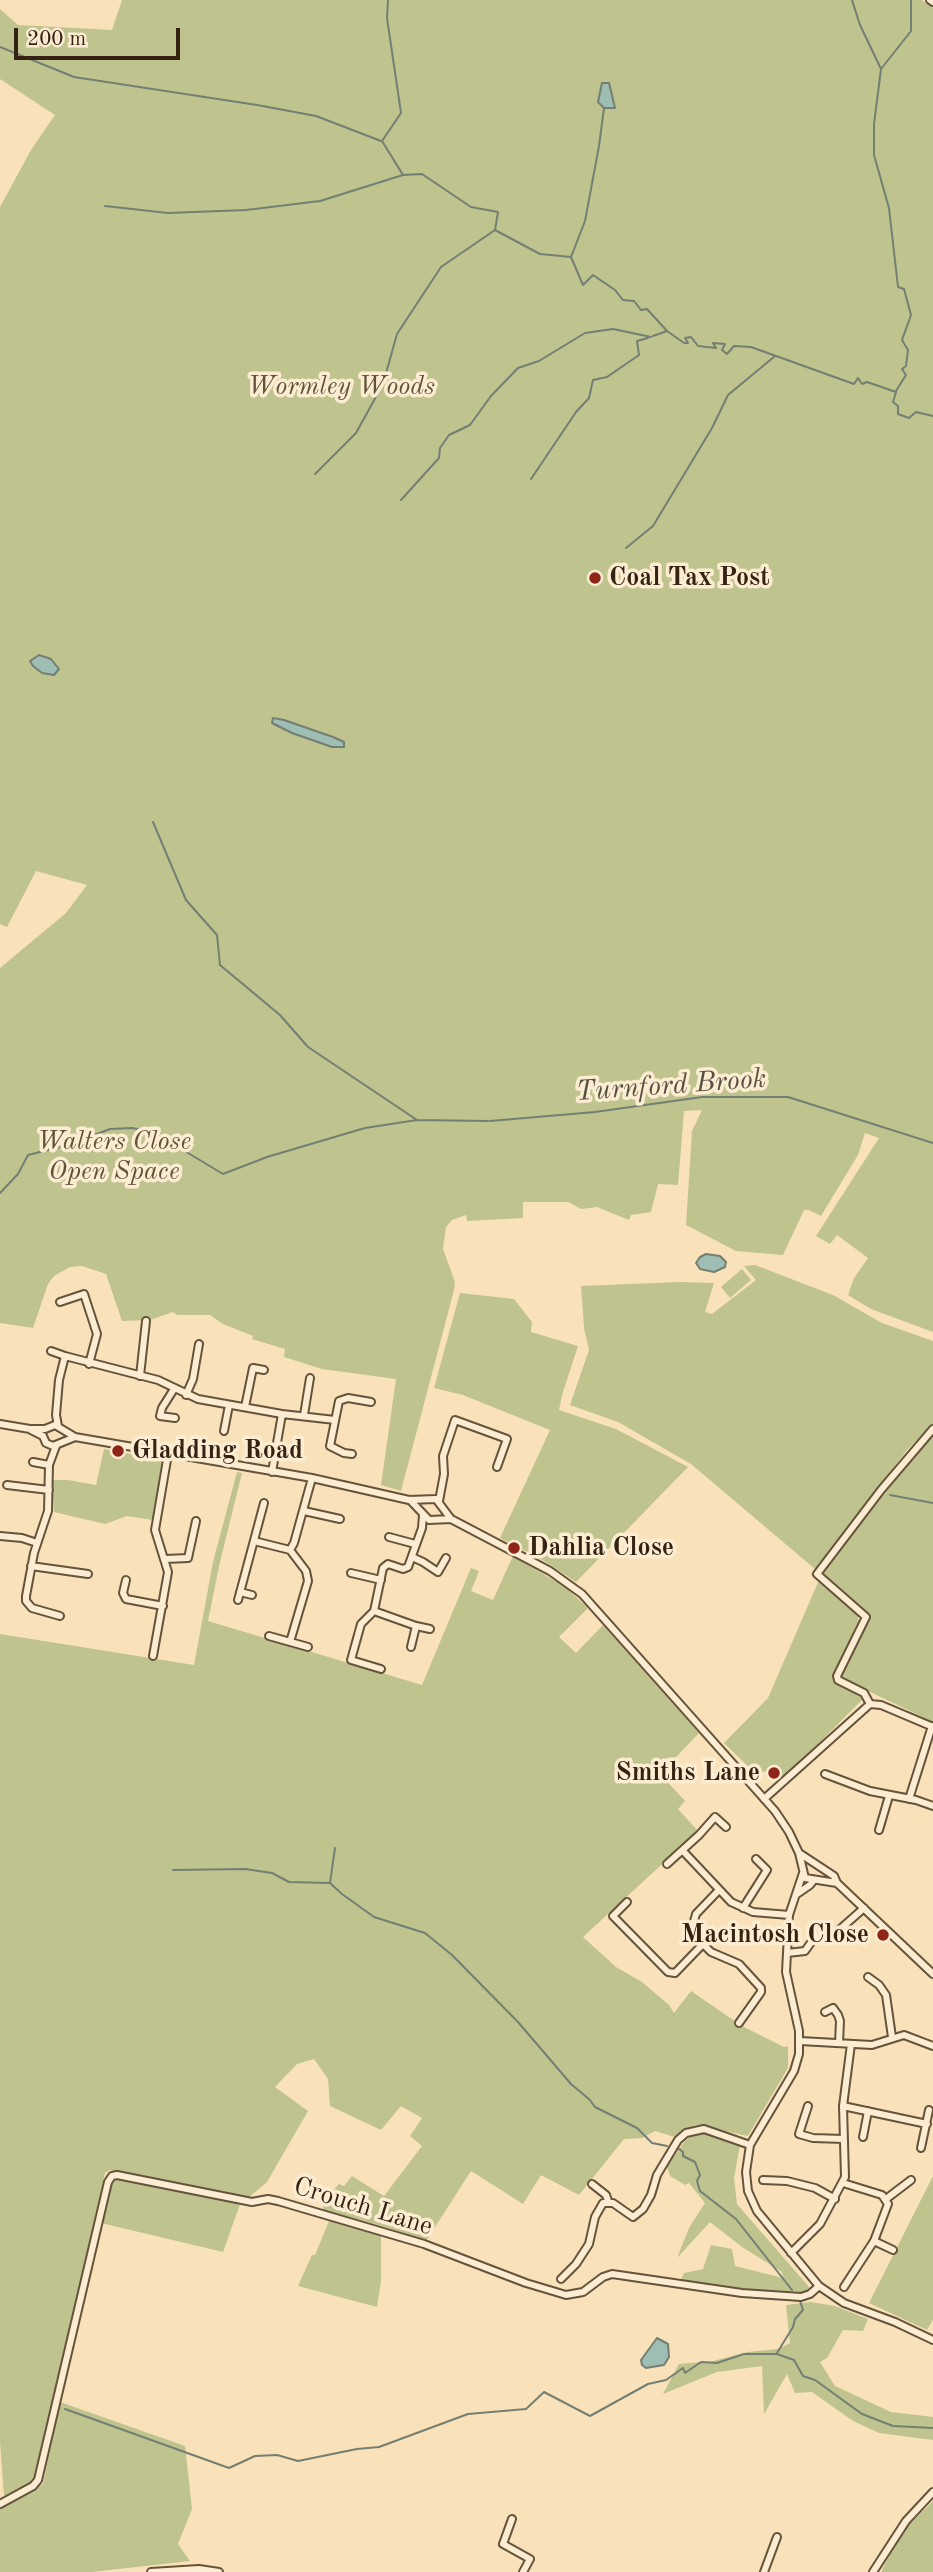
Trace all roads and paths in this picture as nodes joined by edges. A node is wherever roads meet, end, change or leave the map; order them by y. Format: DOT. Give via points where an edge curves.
graph roads {
  1 [pos="60,1302"];
  2 [pos="146,1321"];
  3 [pos="199,1344"];
  4 [pos="51,1352"];
  5 [pos="65,1356"];
  6 [pos="89,1364"];
  7 [pos="264,1370"];
  8 [pos="140,1376"];
  9 [pos="310,1378"];
  10 [pos="174,1389"];
  11 [pos="186,1395"];
  12 [pos="371,1402"];
  13 [pos="229,1405"];
  14 [pos="246,1408"];
  15 [pos="282,1414"];
  16 [pos="304,1415"];
  17 [pos="445,1416"];
  18 [pos="175,1418"];
  19 [pos="335,1420"];
  20 [pos="455,1420"];
  21 [pos="0,1424"];
  22 [pos="933,1429"];
  23 [pos="52,1430"];
  24 [pos="224,1431"];
  25 [pos="75,1437"];
  26 [pos="56,1444"];
  27 [pos="168,1454"];
  28 [pos="352,1454"];
  29 [pos="33,1462"];
  30 [pos="49,1465"];
  31 [pos="497,1467"];
  32 [pos="272,1472"];
  33 [pos="312,1478"];
  34 [pos="6,1485"];
  35 [pos="441,1488"];
  36 [pos="49,1490"];
  37 [pos="427,1499"];
  38 [pos="409,1500"];
  39 [pos="264,1503"];
  40 [pos="441,1505"];
  41 [pos="303,1511"];
  42 [pos="421,1512"];
  43 [pos="451,1518"];
  44 [pos="340,1519"];
  45 [pos="435,1519"];
  46 [pos="196,1521"];
  47 [pos="422,1528"];
  48 [pos="0,1536"];
  49 [pos="390,1537"];
  50 [pos="254,1541"];
  51 [pos="37,1543"];
  52 [pos="415,1544"];
  53 [pos="290,1550"];
  54 [pos="412,1557"];
  55 [pos="446,1558"];
  56 [pos="165,1559"];
  57 [pos="31,1566"];
  58 [pos="351,1573"];
  59 [pos="438,1573"];
  60 [pos="88,1574"];
  61 [pos="446,1576"];
  62 [pos="126,1580"];
  63 [pos="381,1580"];
  64 [pos="240,1592"];
  65 [pos="252,1595"];
  66 [pos="238,1600"];
  67 [pos="163,1606"];
  68 [pos="374,1611"];
  69 [pos="60,1616"];
  70 [pos="416,1626"];
  71 [pos="430,1629"];
  72 [pos="269,1636"];
  73 [pos="290,1642"];
  74 [pos="308,1647"];
  75 [pos="411,1647"];
  76 [pos="153,1656"];
  77 [pos="342,1658"];
  78 [pos="351,1660"];
  79 [pos="381,1669"];
  80 [pos="870,1704"];
  81 [pos="932,1726"];
  82 [pos="825,1774"];
  83 [pos="889,1796"];
  84 [pos="764,1799"];
  85 [pos="909,1799"];
  86 [pos="933,1807"];
  87 [pos="726,1826"];
  88 [pos="879,1830"];
  89 [pos="682,1851"];
  90 [pos="799,1853"];
  91 [pos="756,1859"];
  92 [pos="811,1862"];
  93 [pos="667,1864"];
  94 [pos="819,1865"];
  95 [pos="803,1871"];
  96 [pos="815,1880"];
  97 [pos="837,1883"];
  98 [pos="719,1890"];
  99 [pos="797,1894"];
  100 [pos="627,1902"];
  101 [pos="743,1908"];
  102 [pos="864,1908"];
  103 [pos="789,1915"];
  104 [pos="834,1939"];
  105 [pos="812,1941"];
  106 [pos="703,1944"];
  107 [pos="787,1953"];
  108 [pos="933,1974"];
  109 [pos="867,1977"];
  110 [pos="825,2012"];
  111 [pos="739,2023"];
  112 [pos="892,2037"];
  113 [pos="800,2041"];
  114 [pos="839,2043"];
  115 [pos="851,2044"];
  116 [pos="933,2046"];
  117 [pos="808,2106"];
  118 [pos="843,2106"];
  119 [pos="929,2110"];
  120 [pos="868,2111"];
  121 [pos="927,2124"];
  122 [pos="863,2137"];
  123 [pos="844,2139"];
  124 [pos="750,2145"];
  125 [pos="921,2148"];
  126 [pos="764,2180"];
  127 [pos="911,2180"];
  128 [pos="843,2183"];
  129 [pos="592,2184"];
  130 [pos="835,2199"];
  131 [pos="886,2199"];
  132 [pos="608,2201"];
  133 [pos="874,2241"];
  134 [pos="893,2250"];
  135 [pos="791,2253"];
  136 [pos="561,2279"];
  137 [pos="819,2286"];
  138 [pos="844,2287"];
  139 [pos="933,2340"];
  140 [pos="933,2492"];
  141 [pos="0,2504"];
  142 [pos="512,2519"];
  143 [pos="777,2538"];
  144 [pos="151,2572"];
  145 [pos="219,2572"];
  146 [pos="523,2572"];
  147 [pos="764,2572"];
  148 [pos="873,2572"];
  1 -- 6 [label="street" via="84,1294 97,1334"];
  2 -- 8 [label="street"];
  3 -- 11 [label="street"];
  4 -- 5 [label="street"];
  5 -- 6 [label="street"];
  5 -- 23 [label="street"];
  6 -- 8 [label="street"];
  7 -- 14 [label="street" via="253,1368"];
  8 -- 10 [label="street"];
  9 -- 16 [label="street"];
  10 -- 11 [label="street"];
  10 -- 18 [label="street" via="160,1416"];
  11 -- 13 [label="street"];
  12 -- 19 [label="street" via="341,1399"];
  13 -- 14 [label="street"];
  13 -- 24 [label="street"];
  14 -- 15 [label="street"];
  15 -- 16 [label="street"];
  15 -- 32 [label="street"];
  16 -- 19 [label="street"];
  17 -- 20 [label="street"];
  19 -- 28 [label="street" via="327,1447"];
  20 -- 31 [label="street" via="510,1440"];
  20 -- 35 [label="street" via="444,1451"];
  21 -- 23 [label="street"];
  22 -- 80 [label="street" via="817,1574 866,1617 837,1676 864,1693"];
  23 -- 25 [label="street"];
  23 -- 26 [label="street"];
  23 -- 26 [label="street"];
  25 -- 26 [label="street"];
  25 -- 27 [label="street"];
  26 -- 30 [label="street"];
  27 -- 32 [label="street"];
  27 -- 56 [label="street" via="155,1526"];
  29 -- 30 [label="street"];
  30 -- 36 [label="street"];
  32 -- 33 [label="street"];
  33 -- 38 [label="street"];
  33 -- 41 [label="street"];
  34 -- 36 [label="street"];
  35 -- 37 [label="street"];
  35 -- 40 [label="street"];
  36 -- 51 [label="street" via="48,1511"];
  37 -- 38 [label="street"];
  37 -- 40 [label="street"];
  37 -- 42 [label="street"];
  38 -- 42 [label="street"];
  39 -- 50 [label="street"];
  40 -- 43 [label="street"];
  40 -- 45 [label="street"];
  41 -- 44 [label="street"];
  41 -- 53 [label="street"];
  42 -- 45 [label="street"];
  42 -- 47 [label="street"];
  43 -- 45 [label="street"];
  43 -- 84 [label="street" via="550,1571 582,1594"];
  45 -- 47 [label="street"];
  46 -- 56 [label="street" via="188,1558"];
  47 -- 52 [label="street"];
  48 -- 51 [label="street"];
  49 -- 52 [label="street"];
  50 -- 53 [label="street"];
  50 -- 64 [label="street"];
  51 -- 57 [label="street"];
  52 -- 54 [label="street"];
  53 -- 73 [label="street" via="308,1581"];
  54 -- 59 [label="street"];
  54 -- 63 [label="street" via="406,1569 385,1565"];
  55 -- 59 [label="street"];
  56 -- 67 [label="street" via="168,1572"];
  57 -- 60 [label="street"];
  57 -- 69 [label="street" via="26,1601 36,1610"];
  58 -- 63 [label="street"];
  59 -- 61 [label="street"];
  62 -- 67 [label="street" via="126,1598"];
  63 -- 68 [label="street"];
  64 -- 65 [label="street"];
  64 -- 66 [label="street"];
  67 -- 76 [label="street"];
  68 -- 70 [label="street"];
  68 -- 78 [label="street" via="361,1624"];
  70 -- 71 [label="street"];
  70 -- 75 [label="street"];
  72 -- 73 [label="street"];
  73 -- 74 [label="street"];
  77 -- 78 [label="street"];
  78 -- 79 [label="street"];
  80 -- 81 [label="street"];
  80 -- 84 [label="street"];
  81 -- 85 [label="street"];
  82 -- 83 [label="street"];
  83 -- 85 [label="street"];
  83 -- 88 [label="street"];
  84 -- 90 [label="street" via="784,1823"];
  85 -- 86 [label="street"];
  87 -- 89 [label="street" via="715,1817"];
  89 -- 93 [label="street"];
  89 -- 98 [label="street"];
  90 -- 92 [label="street"];
  90 -- 95 [label="street"];
  91 -- 101 [label="street" via="767,1870"];
  92 -- 94 [label="street"];
  92 -- 95 [label="street"];
  94 -- 96 [label="street"];
  94 -- 97 [label="street"];
  95 -- 96 [label="street" via="808,1880"];
  95 -- 99 [label="street"];
  96 -- 97 [label="street"];
  96 -- 99 [label="street"];
  97 -- 102 [label="street"];
  98 -- 101 [label="street"];
  98 -- 106 [label="street" via="694,1916"];
  99 -- 103 [label="street"];
  100 -- 106 [label="street" via="613,1916 667,1972 675,1973"];
  101 -- 103 [label="street"];
  102 -- 104 [label="street"];
  102 -- 108 [label="street"];
  103 -- 107 [label="street"];
  105 -- 107 [label="street" via="802,1952"];
  106 -- 111 [label="street" via="717,1956 739,1964 761,1988"];
  107 -- 113 [label="street" via="787,1982"];
  109 -- 112 [label="street" via="879,1985 887,2000"];
  110 -- 114 [label="street" via="832,2008 838,2015"];
  112 -- 115 [label="street" via="877,2044"];
  112 -- 116 [label="street" via="908,2035"];
  113 -- 114 [label="street"];
  113 -- 124 [label="street" via="794,2071"];
  114 -- 115 [label="street"];
  115 -- 118 [label="street"];
  117 -- 123 [label="street" via="799,2131 802,2136"];
  118 -- 120 [label="street"];
  118 -- 123 [label="street"];
  119 -- 121 [label="street"];
  120 -- 121 [label="street"];
  120 -- 122 [label="street"];
  121 -- 125 [label="street"];
  123 -- 128 [label="street"];
  124 -- 132 [label="street" via="704,2129 686,2133 657,2175 646,2205 634,2217"];
  124 -- 135 [label="street" via="746,2172 750,2198"];
  126 -- 130 [label="street" via="787,2181"];
  127 -- 131 [label="street"];
  128 -- 130 [label="street"];
  128 -- 131 [label="street"];
  129 -- 132 [label="street"];
  130 -- 135 [label="street" via="820,2224"];
  131 -- 133 [label="street" via="888,2208"];
  132 -- 136 [label="street" via="595,2217 586,2249"];
  133 -- 134 [label="street"];
  133 -- 138 [label="street"];
  135 -- 137 [label="street"];
  137 -- 139 [label="street" via="844,2303"];
  137 -- 141 [label="street, Crouch Lane" via="801,2297 612,2274 583,2292 566,2295 419,2242 278,2201 252,2202 112,2176 38,2480"];
  140 -- 148 [label="street" via="906,2521"];
  142 -- 146 [label="street" via="499,2543 530,2560"];
  143 -- 147 [label="street"];
  144 -- 145 [label="street" via="200,2568"];
}
